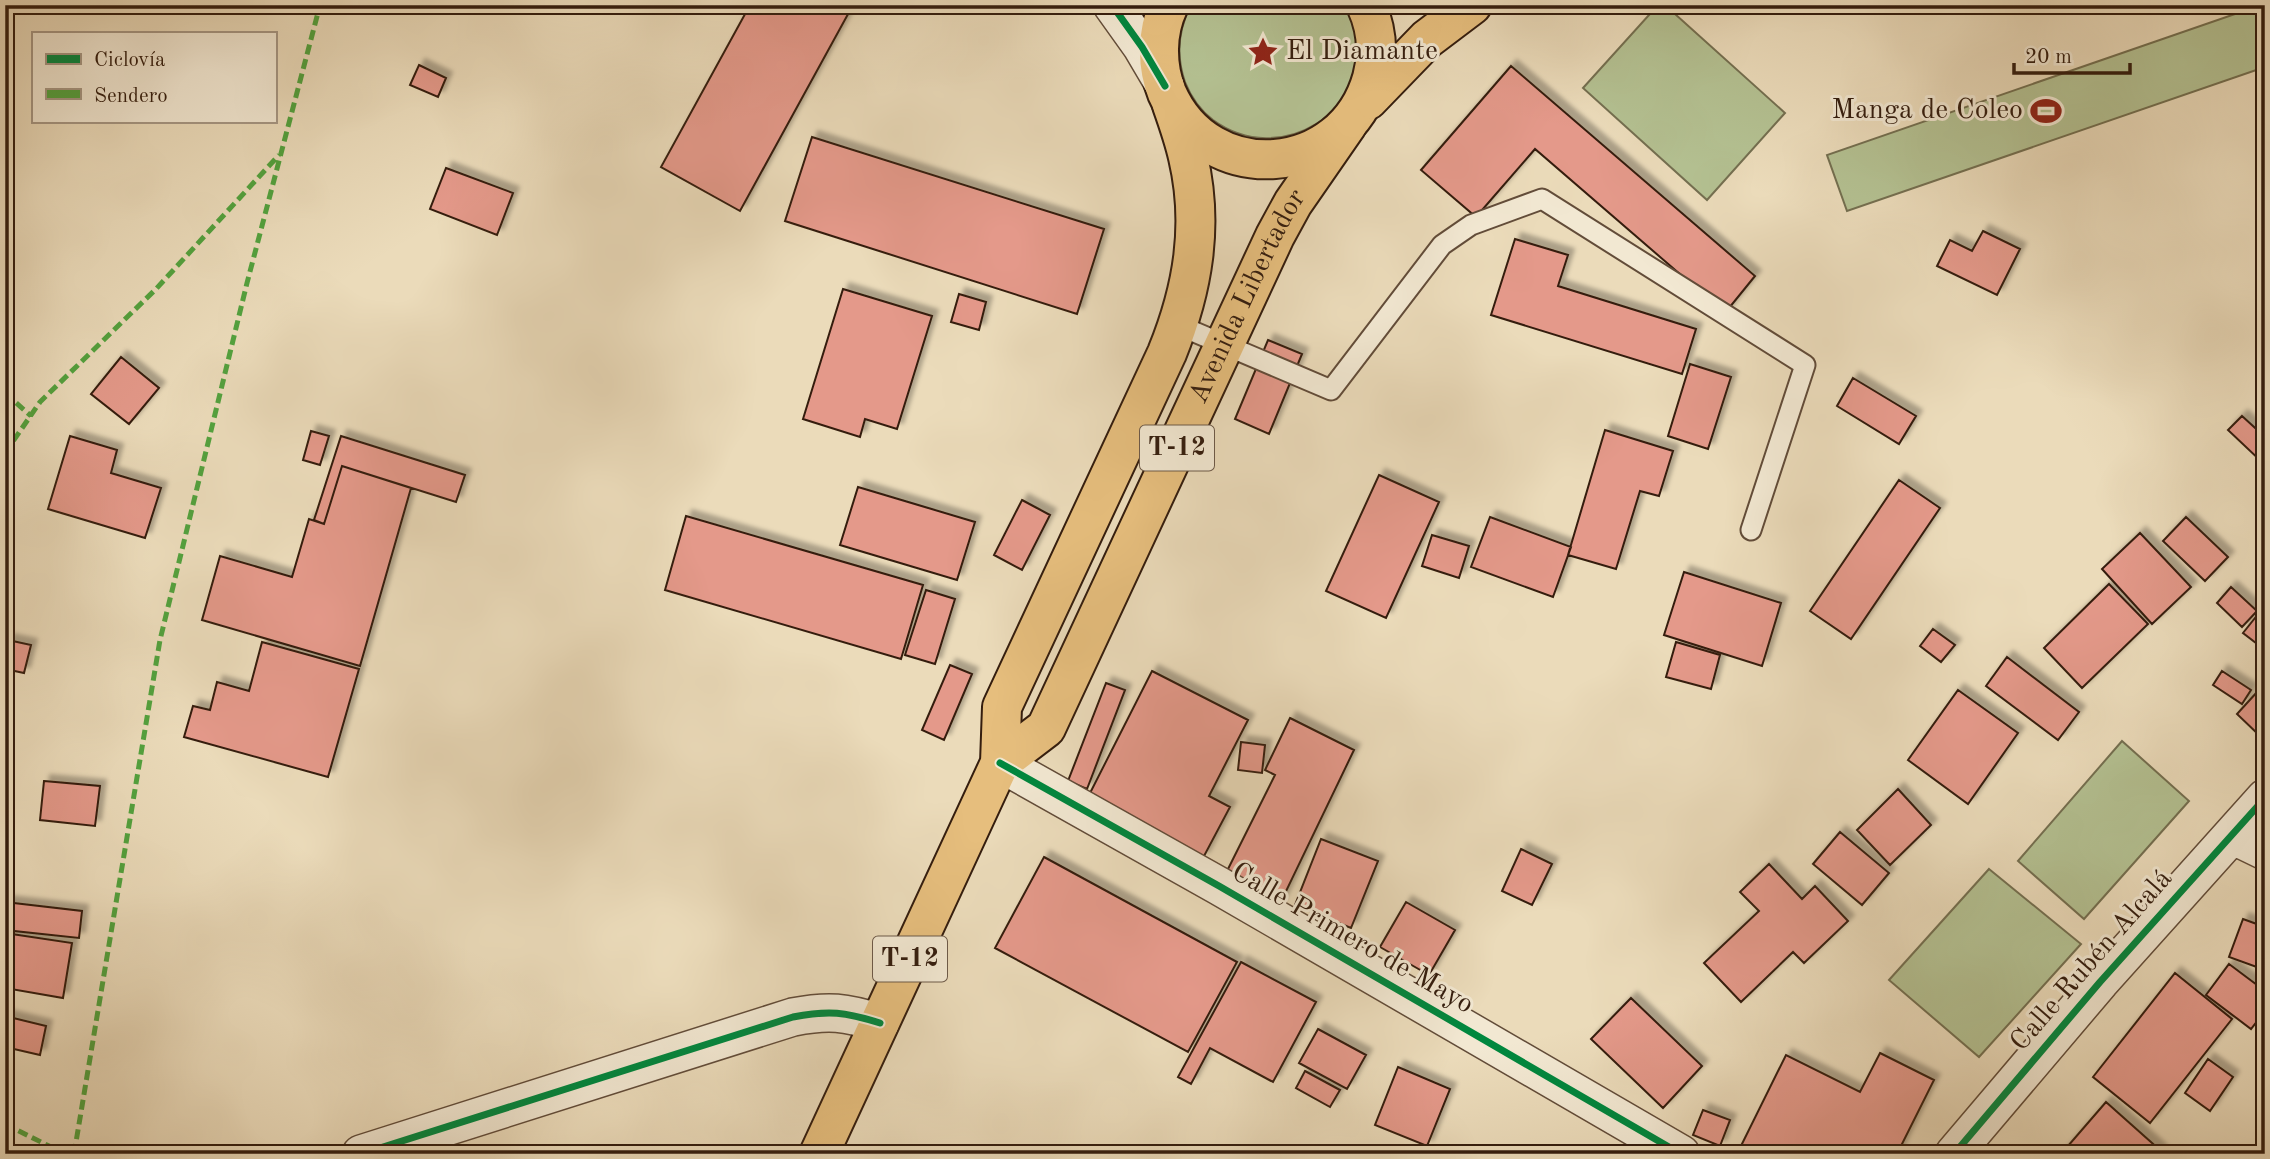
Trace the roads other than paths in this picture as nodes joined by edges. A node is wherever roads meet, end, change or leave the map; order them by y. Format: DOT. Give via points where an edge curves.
graph roads {
  1 [pos="1112,5"];
  2 [pos="1169,5"];
  3 [pos="1366,5"];
  4 [pos="1472,5"];
  5 [pos="1169,96"];
  6 [pos="1353,117"];
  7 [pos="1178,326"];
  8 [pos="1224,346"];
  9 [pos="1751,530"];
  10 [pos="1000,764"];
  11 [pos="2265,798"];
  12 [pos="2232,835"];
  13 [pos="2265,851"];
  14 [pos="880,1023"];
  15 [pos="361,1154"];
  16 [pos="819,1154"];
  17 [pos="1681,1154"];
  18 [pos="1954,1154"];
  1 -- 5 [label="street"];
  2 -- 5 [label="highway, T-12" via="1159,48"];
  3 -- 6 [label="highway, T-12" via="1377,43 1376,63 1368,92"];
  4 -- 6 [label="highway, Avenida Libertador / T-12" via="1427,38"];
  5 -- 6 [label="highway, T-12" via="1190,128 1205,141 1240,157 1269,160 1307,152 1325,144"];
  5 -- 7 [label="highway, Avenida Libertador / T-12" via="1188,157 1196,224 1193,266"];
  6 -- 8 [label="highway, Avenida Libertador / T-12" via="1287,214"];
  7 -- 8 [label="lane"];
  7 -- 10 [label="highway, Avenida Libertador / T-12" via="1002,708"];
  8 -- 9 [label="lane" via="1331,390 1442,245 1471,225 1542,199 1805,365"];
  8 -- 10 [label="highway, Avenida Libertador / T-12" via="1046,728"];
  10 -- 14 [label="highway, Avenida Libertador / T-12"];
  10 -- 17 [label="street, Calle Primero de Mayo"];
  11 -- 12 [label="street, Calle Rubén Alcalá"];
  12 -- 13 [label="street"];
  12 -- 18 [label="street, Calle Rubén Alcalá"];
  14 -- 15 [label="street" via="848,1013 793,1017"];
  14 -- 16 [label="highway, Avenida Libertador / T-12"];
}
